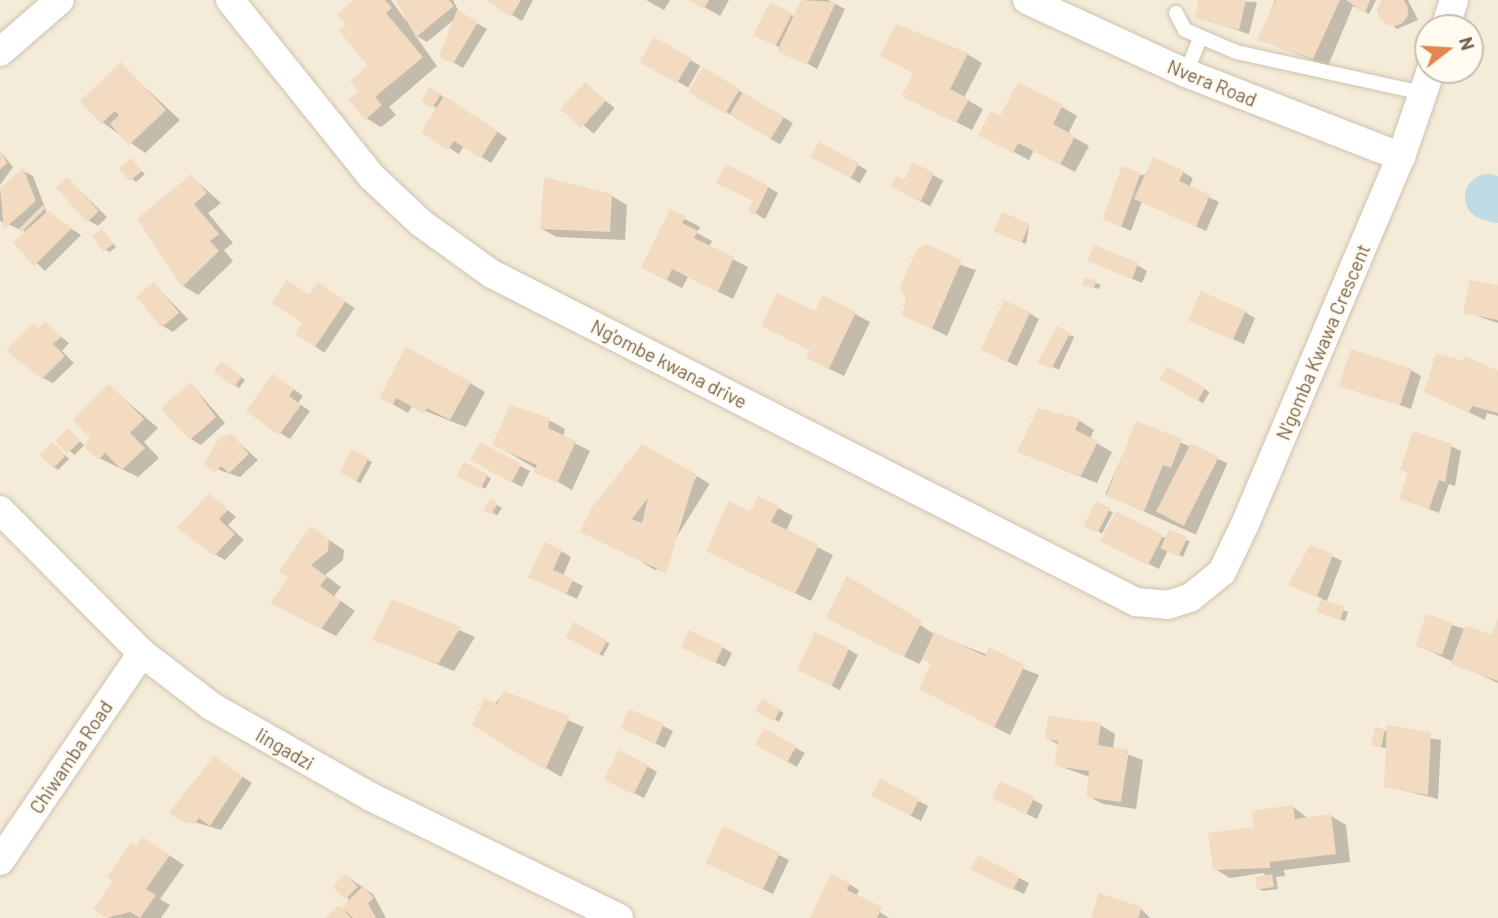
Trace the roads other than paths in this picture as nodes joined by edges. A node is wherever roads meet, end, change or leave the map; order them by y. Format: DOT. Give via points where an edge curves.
graph roads {
  1 [pos="60,0"];
  2 [pos="230,0"];
  3 [pos="1027,0"];
  4 [pos="1176,13"];
  5 [pos="1200,39"];
  6 [pos="0,52"];
  7 [pos="1186,73"];
  8 [pos="1414,80"];
  9 [pos="1426,84"];
  10 [pos="1401,157"];
  11 [pos="0,510"];
  12 [pos="1190,598"];
  13 [pos="142,653"];
  14 [pos="0,861"];
  15 [pos="619,918"];
  1 -- 6 [label="street"];
  2 -- 12 [label="street, Ng'ombe kwana drive" via="372,177 421,223 492,274 1136,603 1168,605"];
  3 -- 7 [label="street, Nvera Road"];
  4 -- 5 [label="lane" via="1185,30"];
  5 -- 7 [label="lane"];
  5 -- 8 [label="lane"];
  7 -- 10 [label="street, Nvera Road"];
  9 -- 10 [label="street, N'gomba Kwawa Crescent"];
  10 -- 12 [label="street, N'gomba Kwawa Crescent" via="1245,524 1222,572"];
  11 -- 13 [label="street, lingadzi"];
  13 -- 14 [label="street, Chiwamba Road"];
  13 -- 15 [label="street, lingadzi" via="211,706 322,770"];
}
